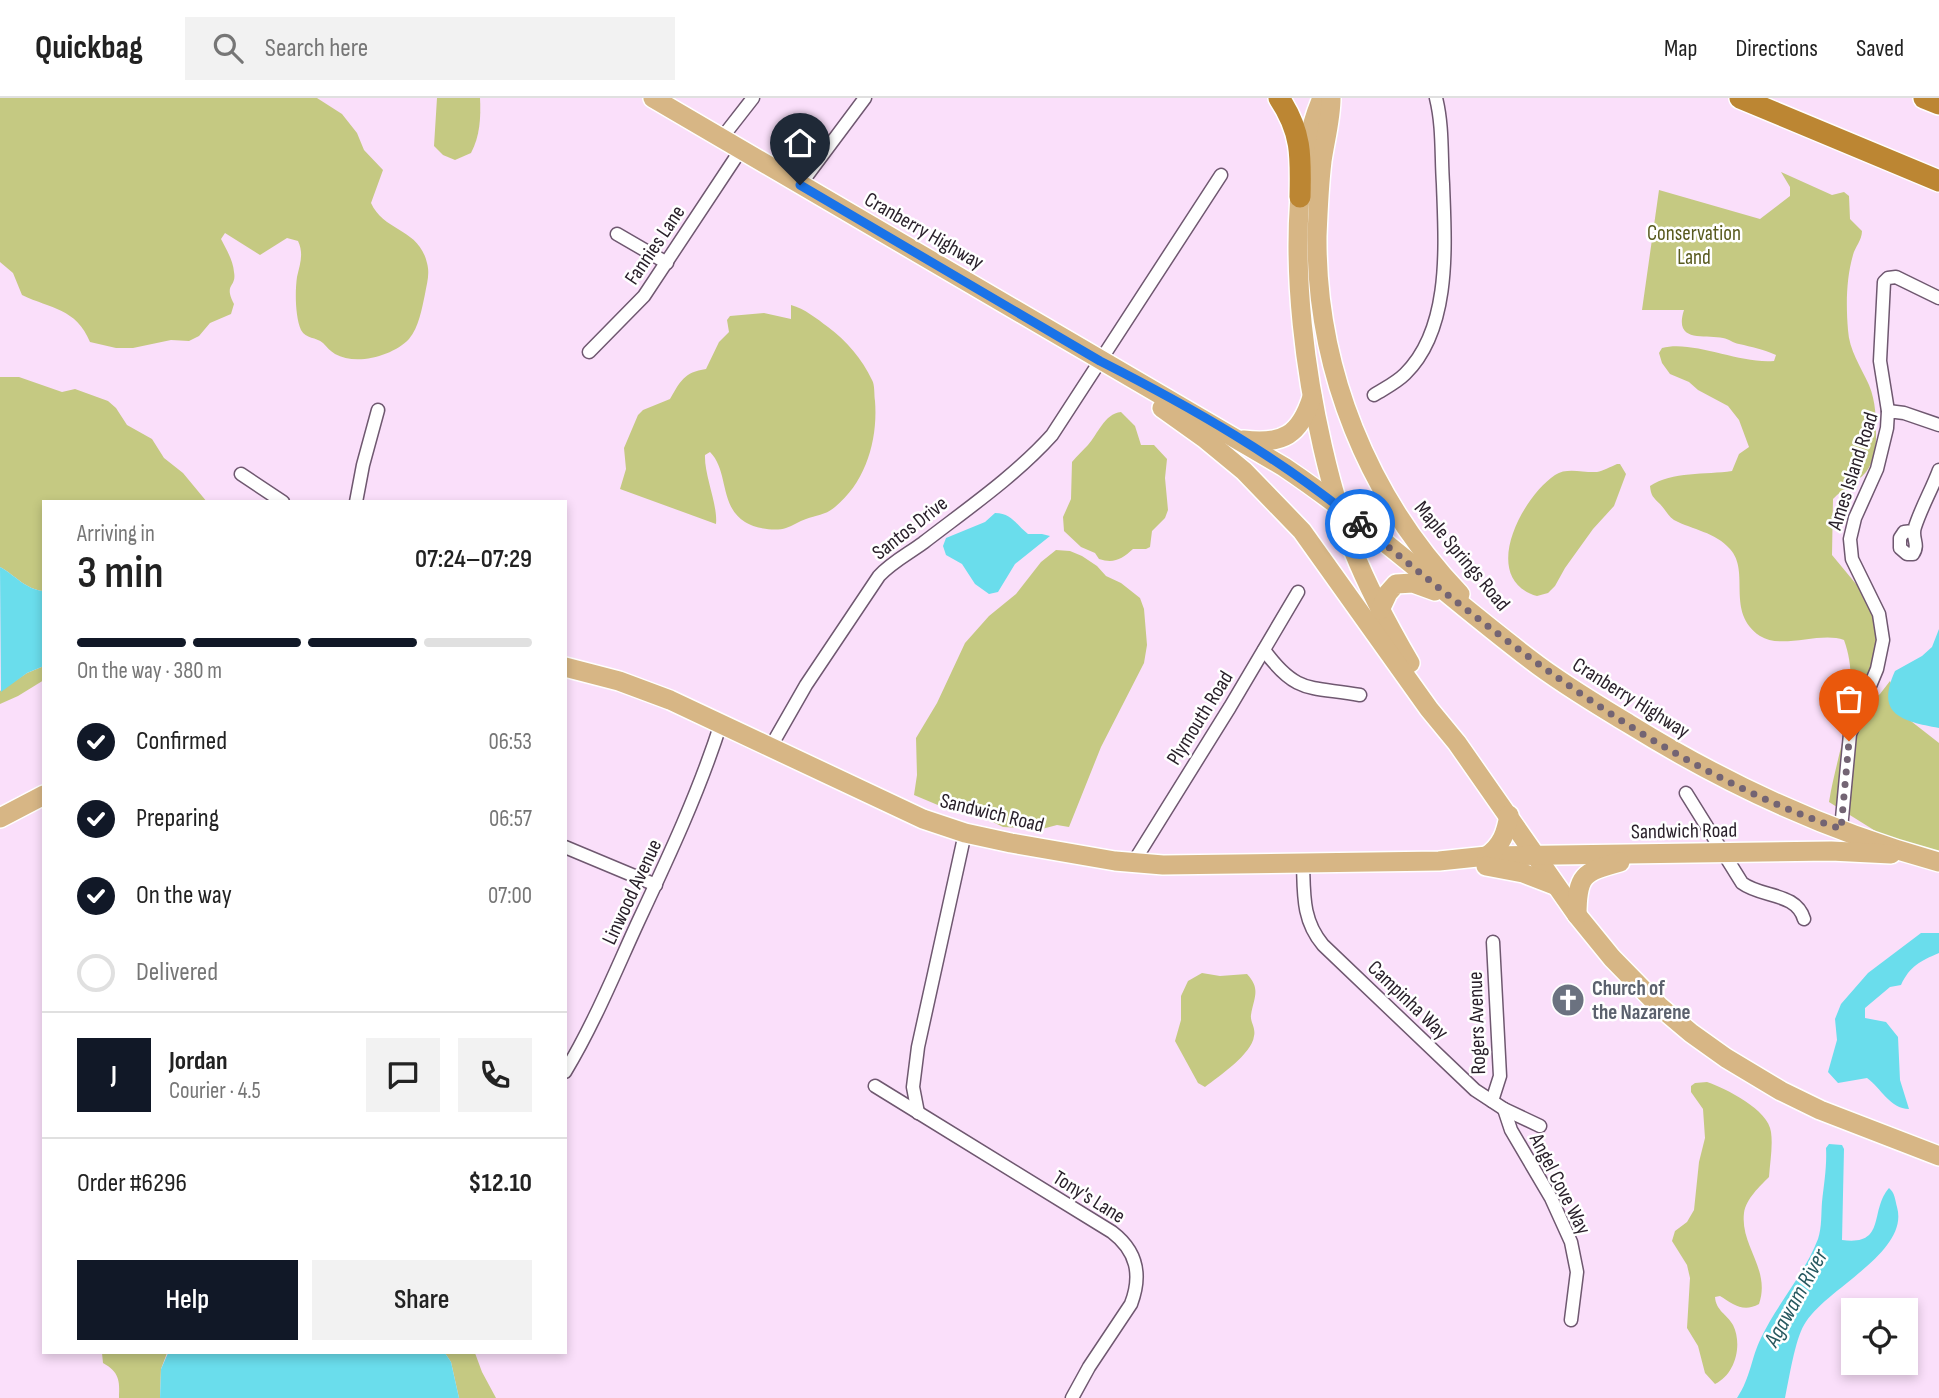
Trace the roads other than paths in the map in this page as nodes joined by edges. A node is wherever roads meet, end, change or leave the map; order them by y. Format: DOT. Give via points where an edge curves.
graph roads {
  1 [pos="653,98"];
  2 [pos="753,98"];
  3 [pos="865,98"];
  4 [pos="1279,98"];
  5 [pos="1322,98"];
  6 [pos="1331,98"];
  7 [pos="1436,98"];
  8 [pos="1740,98"];
  9 [pos="1924,98"];
  10 [pos="1939,104"];
  11 [pos="721,139"];
  12 [pos="740,151"];
  13 [pos="1221,175"];
  14 [pos="1939,181"];
  15 [pos="800,185"];
  16 [pos="1300,197"];
  17 [pos="617,234"];
  18 [pos="667,263"];
  19 [pos="1939,298"];
  20 [pos="589,352"];
  21 [pos="1100,361"];
  22 [pos="1374,395"];
  23 [pos="1312,396"];
  24 [pos="378,410"];
  25 [pos="1888,411"];
  26 [pos="1939,425"];
  27 [pos="1239,439"];
  28 [pos="1939,470"];
  29 [pos="241,474"];
  30 [pos="280,500"];
  31 [pos="356,500"];
  32 [pos="1338,506"];
  33 [pos="1913,531"];
  34 [pos="1298,592"];
  35 [pos="1446,595"];
  36 [pos="1380,610"];
  37 [pos="1500,636"];
  38 [pos="1264,650"];
  39 [pos="567,668"];
  40 [pos="1360,695"];
  41 [pos="721,723"];
  42 [pos="1457,743"];
  43 [pos="770,748"];
  44 [pos="1686,793"];
  45 [pos="42,795"];
  46 [pos="1509,815"];
  47 [pos="0,818"];
  48 [pos="1841,829"];
  49 [pos="965,833"];
  50 [pos="567,848"];
  51 [pos="1724,853"];
  52 [pos="1645,855"];
  53 [pos="1488,856"];
  54 [pos="1534,856"];
  55 [pos="1934,860"];
  56 [pos="1439,861"];
  57 [pos="1133,863"];
  58 [pos="1303,863"];
  59 [pos="656,885"];
  60 [pos="1555,885"];
  61 [pos="1577,915"];
  62 [pos="1804,919"];
  63 [pos="1493,942"];
  64 [pos="567,1068"];
  65 [pos="875,1086"];
  66 [pos="1492,1101"];
  67 [pos="1504,1109"];
  68 [pos="918,1113"];
  69 [pos="1540,1126"];
  70 [pos="1939,1156"];
  71 [pos="1571,1320"];
  72 [pos="1072,1398"];
  1 -- 11 [label="main road, Cranberry Highway"];
  2 -- 11 [label="street"];
  3 -- 15 [label="street"];
  4 -- 16 [label="highway" via="1299,140"];
  5 -- 16 [label="main road"];
  6 -- 37 [label="main road, Maple Springs Road" via="1319,196 1318,269 1322,318 1340,393 1364,454 1393,509 1431,561"];
  7 -- 22 [label="street" via="1445,235 1441,295 1417,360 1404,376"];
  8 -- 14 [label="highway"];
  9 -- 10 [label="highway"];
  11 -- 12 [label="main road, Cranberry Highway"];
  12 -- 15 [label="main road, Cranberry Highway"];
  12 -- 18 [label="street, Fannies Lane"];
  13 -- 21 [label="street"];
  15 -- 21 [label="main road, Cranberry Highway"];
  16 -- 23 [label="main road" via="1300,269"];
  17 -- 18 [label="street"];
  18 -- 20 [label="street, Fannies Lane" via="634,309"];
  19 -- 25 [label="street" via="1896,277 1884,282 1880,361"];
  21 -- 27 [label="main road, Cranberry Highway"];
  21 -- 42 [label="main road, Cranberry Highway" via="1204,438 1282,509"];
  21 -- 43 [label="street, Santos Drive" via="1052,435 1032,457 879,576"];
  23 -- 27 [label="main road" via="1302,421 1291,433 1273,441"];
  23 -- 32 [label="main road"];
  24 -- 31 [label="street"];
  25 -- 26 [label="street, Ames Island Road"];
  25 -- 48 [label="street, Ames Island Road" via="1877,469 1850,539 1852,559 1879,614 1883,640 1877,669 1850,734"];
  27 -- 32 [label="main road, Cranberry Highway"];
  28 -- 33 [label="street"];
  29 -- 30 [label="street"];
  32 -- 35 [label="main road, Cranberry Highway"];
  32 -- 36 [label="main road, Cranberry Highway"];
  34 -- 38 [label="street, Plymouth Road"];
  35 -- 36 [label="main road" via="1401,582 1391,588"];
  35 -- 37 [label="main road, Cranberry Highway"];
  36 -- 42 [label="main road, Cranberry Highway"];
  37 -- 48 [label="main road, Cranberry Highway" via="1564,684 1690,762 1762,798"];
  38 -- 40 [label="street" via="1294,682"];
  38 -- 57 [label="street, Plymouth Road"];
  39 -- 41 [label="main road, Sandwich Road" via="644,689"];
  41 -- 43 [label="main road, Sandwich Road"];
  41 -- 59 [label="street, Linwood Avenue" via="699,788"];
  42 -- 46 [label="main road, Cranberry Highway"];
  43 -- 49 [label="main road, Sandwich Road" via="905,812"];
  44 -- 51 [label="street"];
  45 -- 47 [label="main road"];
  46 -- 53 [label="main road" via="1505,836"];
  46 -- 54 [label="main road, Cranberry Highway"];
  48 -- 55 [label="main road, Cranberry Highway"];
  49 -- 57 [label="main road, Sandwich Road"];
  49 -- 68 [label="street" via="918,1047 913,1087"];
  50 -- 59 [label="street"];
  51 -- 52 [label="main road, Sandwich Road"];
  51 -- 55 [label="main road, Sandwich Road" via="1856,851"];
  51 -- 62 [label="street" via="1745,885 1795,904"];
  52 -- 54 [label="main road, Sandwich Road"];
  52 -- 61 [label="main road" via="1588,874 1577,889"];
  53 -- 54 [label="main road, Sandwich Road"];
  53 -- 56 [label="main road, Sandwich Road"];
  54 -- 60 [label="main road, Cranberry Highway"];
  56 -- 58 [label="main road, Sandwich Road"];
  56 -- 60 [label="main road, Sandwich Road" via="1512,870"];
  57 -- 58 [label="main road, Sandwich Road"];
  58 -- 66 [label="street, Campinha Way" via="1306,915 1316,937 1465,1082"];
  59 -- 64 [label="street, Linwood Avenue"];
  60 -- 61 [label="main road, Cranberry Highway"];
  61 -- 70 [label="main road, Cranberry Highway" via="1659,1006 1726,1058 1801,1101"];
  63 -- 66 [label="street, Rogers Avenue" via="1500,1076"];
  65 -- 68 [label="street, Tony's Lane"];
  66 -- 67 [label="street, Campinha Way"];
  67 -- 69 [label="street, Campinha Way"];
  67 -- 71 [label="street, Angel Cove Way" via="1571,1242 1577,1272"];
  68 -- 72 [label="street, Tony's Lane" via="1112,1232 1129,1248 1136,1271 1135,1294"];
}
